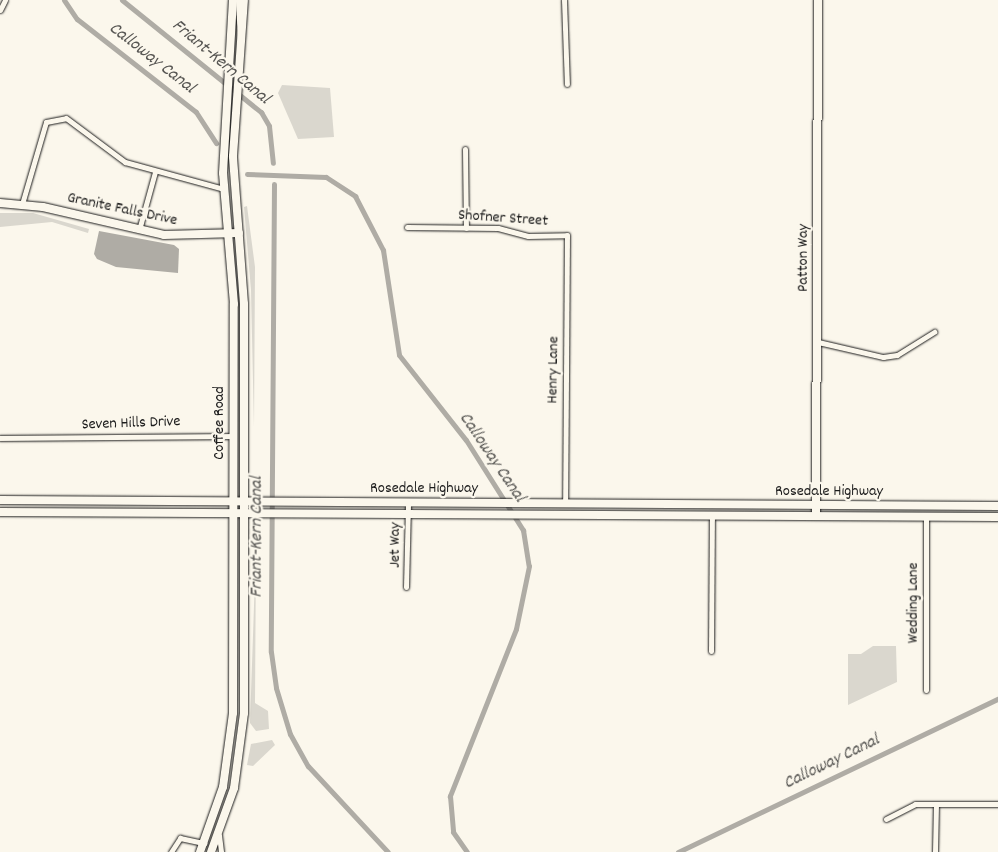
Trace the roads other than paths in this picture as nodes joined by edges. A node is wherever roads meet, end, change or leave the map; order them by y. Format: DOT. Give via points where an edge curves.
graph roads {
  1 [pos="6,0"];
  2 [pos="232,0"];
  3 [pos="238,0"];
  4 [pos="244,0"];
  5 [pos="564,0"];
  6 [pos="818,0"];
  7 [pos="0,10"];
  8 [pos="242,44"];
  9 [pos="567,84"];
  10 [pos="465,149"];
  11 [pos="154,172"];
  12 [pos="224,189"];
  13 [pos="0,203"];
  14 [pos="22,204"];
  15 [pos="407,227"];
  16 [pos="466,228"];
  17 [pos="139,230"];
  18 [pos="240,233"];
  19 [pos="228,234"];
  20 [pos="567,235"];
  21 [pos="934,332"];
  22 [pos="818,342"];
  23 [pos="233,436"];
  24 [pos="0,438"];
  25 [pos="0,500"];
  26 [pos="233,501"];
  27 [pos="246,501"];
  28 [pos="408,503"];
  29 [pos="565,504"];
  30 [pos="626,504"];
  31 [pos="816,506"];
  32 [pos="932,506"];
  33 [pos="994,506"];
  34 [pos="523,509"];
  35 [pos="0,512"];
  36 [pos="233,513"];
  37 [pos="246,513"];
  38 [pos="408,514"];
  39 [pos="564,515"];
  40 [pos="712,515"];
  41 [pos="816,516"];
  42 [pos="873,516"];
  43 [pos="926,516"];
  44 [pos="998,517"];
  45 [pos="406,587"];
  46 [pos="711,652"];
  47 [pos="926,690"];
  48 [pos="936,804"];
  49 [pos="998,804"];
  50 [pos="886,819"];
  51 [pos="219,832"];
  52 [pos="204,843"];
  53 [pos="171,852"];
  54 [pos="200,852"];
  55 [pos="211,852"];
  56 [pos="221,852"];
  57 [pos="935,852"];
  1 -- 7 [label="street"];
  2 -- 12 [label="main road, Coffee Road"];
  3 -- 8 [label="street"];
  4 -- 8 [label="main road, Coffee Road"];
  5 -- 9 [label="street"];
  6 -- 22 [label="main road, Patton Way"];
  8 -- 18 [label="main road, Coffee Road" via="233,156"];
  10 -- 16 [label="street"];
  11 -- 12 [label="street"];
  11 -- 14 [label="street" via="125,162 66,118 55,119 42,131"];
  11 -- 17 [label="street"];
  12 -- 19 [label="main road, Coffee Road"];
  13 -- 14 [label="main road, Granite Falls Drive"];
  14 -- 17 [label="main road, Granite Falls Drive"];
  15 -- 16 [label="street, Shofner Street"];
  16 -- 20 [label="street, Shofner Street"];
  17 -- 19 [label="main road, Granite Falls Drive" via="179,236"];
  18 -- 19 [label="main road, Granite Falls Drive"];
  18 -- 27 [label="main road, Coffee Road"];
  19 -- 23 [label="main road, Coffee Road" via="234,304"];
  20 -- 29 [label="street, Henry Lane"];
  21 -- 22 [label="street" via="897,355 883,356"];
  22 -- 31 [label="main road, Patton Way"];
  23 -- 24 [label="street, Seven Hills Drive"];
  23 -- 26 [label="main road, Coffee Road"];
  25 -- 26 [label="main road, Rosedale Highway"];
  26 -- 27 [label="main road, Rosedale Highway"];
  26 -- 36 [label="main road, Coffee Road"];
  27 -- 28 [label="main road, Rosedale Highway"];
  27 -- 37 [label="main road, Coffee Road"];
  28 -- 34 [label="main road, Rosedale Highway" via="499,504"];
  28 -- 38 [label="street, Jet Way"];
  29 -- 30 [label="main road, Rosedale Highway"];
  29 -- 34 [label="main road, Rosedale Highway"];
  30 -- 31 [label="main road, Rosedale Highway"];
  30 -- 39 [label="main road" via="577,508"];
  31 -- 32 [label="main road, Rosedale Highway"];
  31 -- 41 [label="main road, Patton Way"];
  32 -- 33 [label="main road, Rosedale Highway"];
  32 -- 42 [label="main road" via="880,510"];
  33 -- 43 [label="main road" via="978,511 934,511"];
  34 -- 38 [label="main road, Rosedale Highway" via="503,514"];
  34 -- 39 [label="main road, Rosedale Highway"];
  35 -- 36 [label="main road, Rosedale Highway"];
  36 -- 37 [label="main road, Rosedale Highway"];
  36 -- 52 [label="main road, Coffee Road" via="232,735 223,787"];
  37 -- 38 [label="main road, Rosedale Highway"];
  37 -- 51 [label="main road, Coffee Road" via="243,736"];
  38 -- 45 [label="street, Jet Way"];
  39 -- 40 [label="main road, Rosedale Highway"];
  40 -- 41 [label="main road, Rosedale Highway"];
  40 -- 46 [label="street"];
  41 -- 42 [label="main road, Rosedale Highway"];
  42 -- 43 [label="main road, Rosedale Highway"];
  43 -- 44 [label="main road, Rosedale Highway"];
  43 -- 47 [label="street, Wedding Lane"];
  48 -- 49 [label="street"];
  48 -- 50 [label="street" via="908,806"];
  48 -- 57 [label="street"];
  51 -- 55 [label="main road, Coffee Road"];
  51 -- 56 [label="street, Coffee Road"];
  52 -- 53 [label="street" via="180,838"];
  52 -- 54 [label="main road, Coffee Road"];
}
